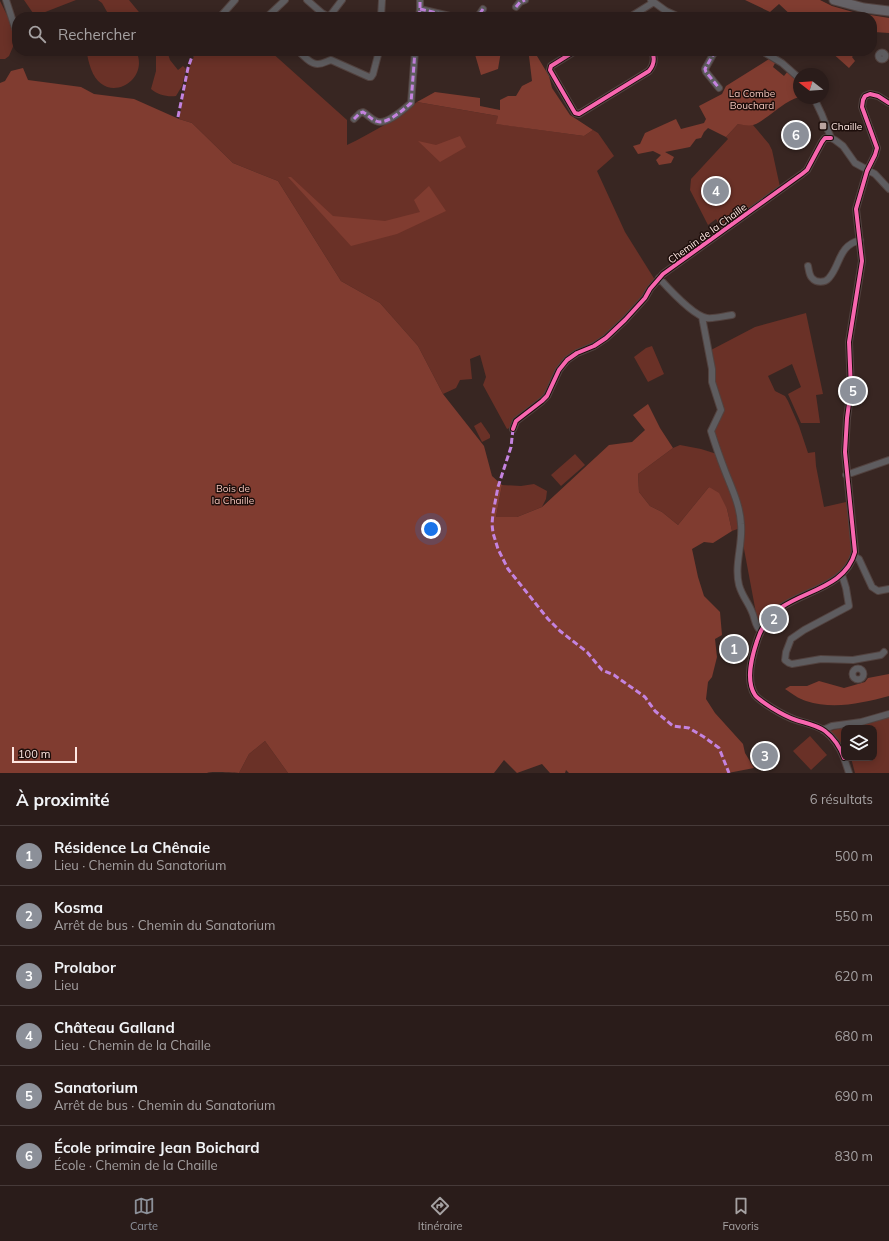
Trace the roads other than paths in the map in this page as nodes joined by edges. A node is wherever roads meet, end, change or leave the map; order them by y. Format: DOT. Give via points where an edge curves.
graph roads {
  1 [pos="6,0"];
  2 [pos="235,0"];
  3 [pos="285,0"];
  4 [pos="307,0"];
  5 [pos="342,0"];
  6 [pos="382,0"];
  7 [pos="420,0"];
  8 [pos="525,0"];
  9 [pos="834,0"];
  10 [pos="652,1"];
  11 [pos="516,7"];
  12 [pos="420,9"];
  13 [pos="483,9"];
  14 [pos="889,11"];
  15 [pos="224,12"];
  16 [pos="273,12"];
  17 [pos="320,12"];
  18 [pos="333,12"];
  19 [pos="382,12"];
  20 [pos="420,12"];
  21 [pos="433,12"];
  22 [pos="481,12"];
  23 [pos="637,12"];
  24 [pos="670,12"];
  25 [pos="12,19"];
  26 [pos="304,56"];
  27 [pos="378,56"];
  28 [pos="415,56"];
  29 [pos="567,56"];
  30 [pos="654,56"];
  31 [pos="712,56"];
  32 [pos="770,56"];
  33 [pos="793,73"];
  34 [pos="719,88"];
  35 [pos="889,103"];
  36 [pos="817,104"];
  37 [pos="354,119"];
  38 [pos="831,138"];
  39 [pos="867,171"];
  40 [pos="889,189"];
  41 [pos="860,240"];
  42 [pos="808,266"];
  43 [pos="659,278"];
  44 [pos="732,315"];
  45 [pos="702,317"];
  46 [pos="513,429"];
  47 [pos="889,460"];
  48 [pos="846,475"];
  49 [pos="854,556"];
  50 [pos="842,574"];
  51 [pos="889,589"];
  52 [pos="761,631"];
  53 [pos="884,652"];
  54 [pos="853,660"];
  55 [pos="856,669"];
  56 [pos="889,714"];
  57 [pos="823,730"];
  58 [pos="841,752"];
  59 [pos="845,761"];
  60 [pos="849,773"];
  1 -- 25 [label="street"];
  2 -- 15 [label="street"];
  3 -- 16 [label="street"];
  4 -- 17 [label="street"];
  5 -- 18 [label="street"];
  6 -- 19 [label="street"];
  7 -- 12 [label="street"];
  8 -- 11 [label="street"];
  9 -- 14 [label="highway"];
  10 -- 23 [label="street"];
  10 -- 24 [label="street"];
  12 -- 20 [label="street"];
  12 -- 21 [label="street"];
  13 -- 22 [label="street"];
  26 -- 27 [label="street" via="316,64 331,60 369,77 372,77"];
  28 -- 37 [label="street" via="411,102 384,122 375,121 363,112"];
  29 -- 30 [label="street" via="551,66 550,70 575,113 579,114 649,72"];
  31 -- 34 [label="street" via="705,69"];
  32 -- 33 [label="street"];
  35 -- 39 [label="street" via="870,94 863,100 862,107 877,148"];
  36 -- 38 [label="street"];
  38 -- 39 [label="street" via="843,146 855,163"];
  38 -- 43 [label="street, Chemin de la Chaille" via="825,138 822,142 807,170"];
  39 -- 40 [label="street" via="875,174"];
  39 -- 41 [label="street" via="856,209"];
  41 -- 42 [label="street" via="847,247 825,281 813,279"];
  41 -- 48 [label="street" via="862,265 849,342 851,389 845,452"];
  43 -- 45 [label="street" via="675,296"];
  43 -- 46 [label="street, Chemin de la Chaille" via="645,298 606,338 577,352 567,360 547,396 516,421"];
  44 -- 45 [label="street"];
  45 -- 52 [label="street" via="712,368 712,382 721,410 711,431 738,506 741,523 739,586"];
  47 -- 48 [label="street"];
  48 -- 49 [label="street"];
  49 -- 50 [label="street"];
  49 -- 51 [label="street" via="859,559 872,587 878,591"];
  50 -- 52 [label="street" via="782,607"];
  50 -- 54 [label="street" via="849,606 791,638 785,660 792,664 821,659"];
  52 -- 57 [label="street" via="751,668 755,695 782,714"];
  53 -- 54 [label="street" via="881,655"];
  54 -- 55 [label="street"];
  56 -- 57 [label="street"];
  57 -- 58 [label="street"];
  59 -- 60 [label="street"];
}
